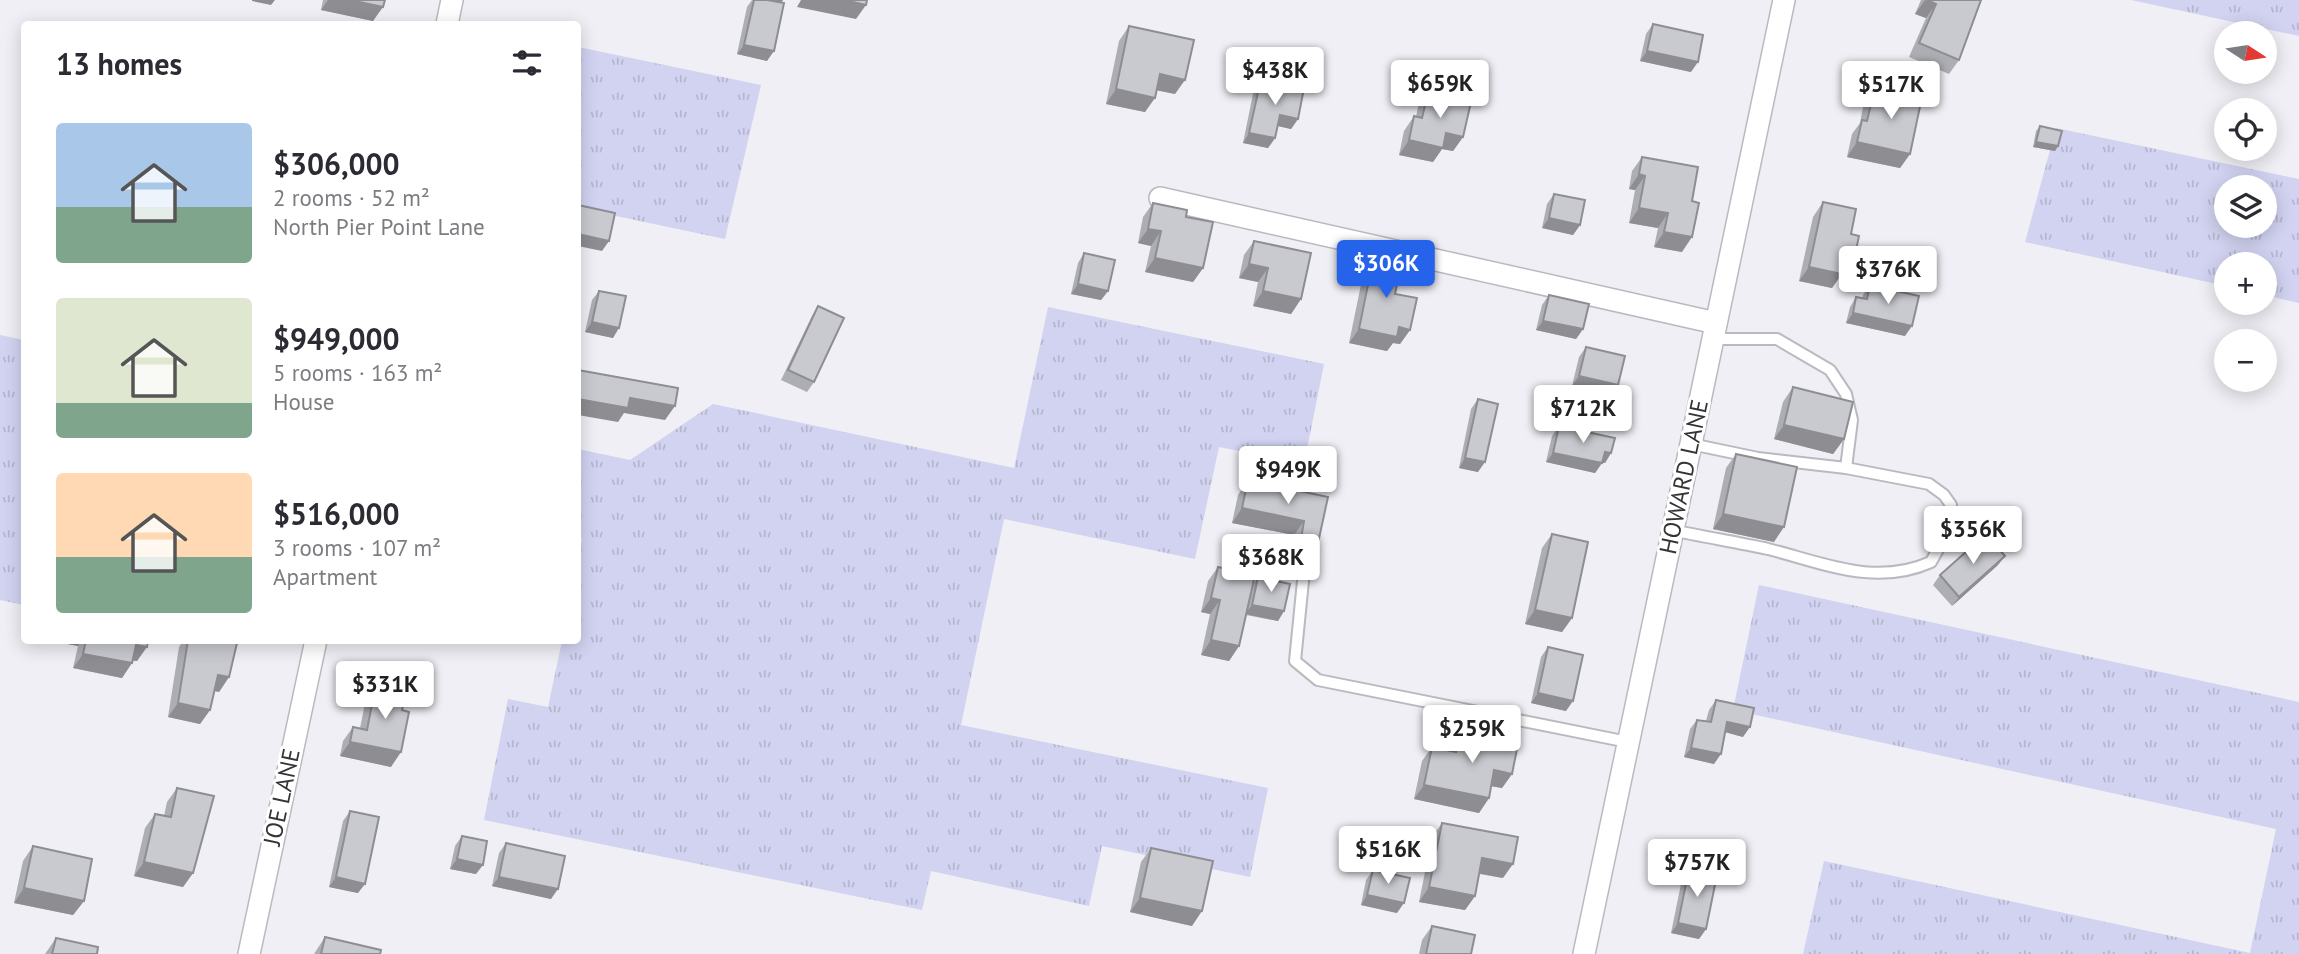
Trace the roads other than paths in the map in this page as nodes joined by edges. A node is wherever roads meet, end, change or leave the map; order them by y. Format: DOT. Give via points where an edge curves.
graph roads {
  1 [pos="452,0"];
  2 [pos="1784,0"];
  3 [pos="448,21"];
  4 [pos="1160,198"];
  5 [pos="1714,331"];
  6 [pos="1691,444"];
  7 [pos="1846,468"];
  8 [pos="1672,530"];
  9 [pos="1303,582"];
  10 [pos="315,644"];
  11 [pos="1628,742"];
  12 [pos="249,954"];
  13 [pos="1584,954"];
  1 -- 3 [label="street"];
  2 -- 5 [label="street, HOWARD LANE"];
  4 -- 5 [label="street"];
  5 -- 6 [label="street, HOWARD LANE"];
  5 -- 7 [label="lane" via="1777,339 1830,370 1846,394 1852,420"];
  6 -- 7 [label="lane" via="1758,458"];
  6 -- 8 [label="street, HOWARD LANE"];
  7 -- 8 [label="lane" via="1929,484 1944,495 1951,505 1952,524 1931,562 1892,575 1826,566"];
  8 -- 11 [label="street, HOWARD LANE"];
  9 -- 11 [label="lane" via="1295,661 1318,680"];
  10 -- 12 [label="street, JOE LANE"];
  11 -- 13 [label="street, HOWARD LANE"];
}
